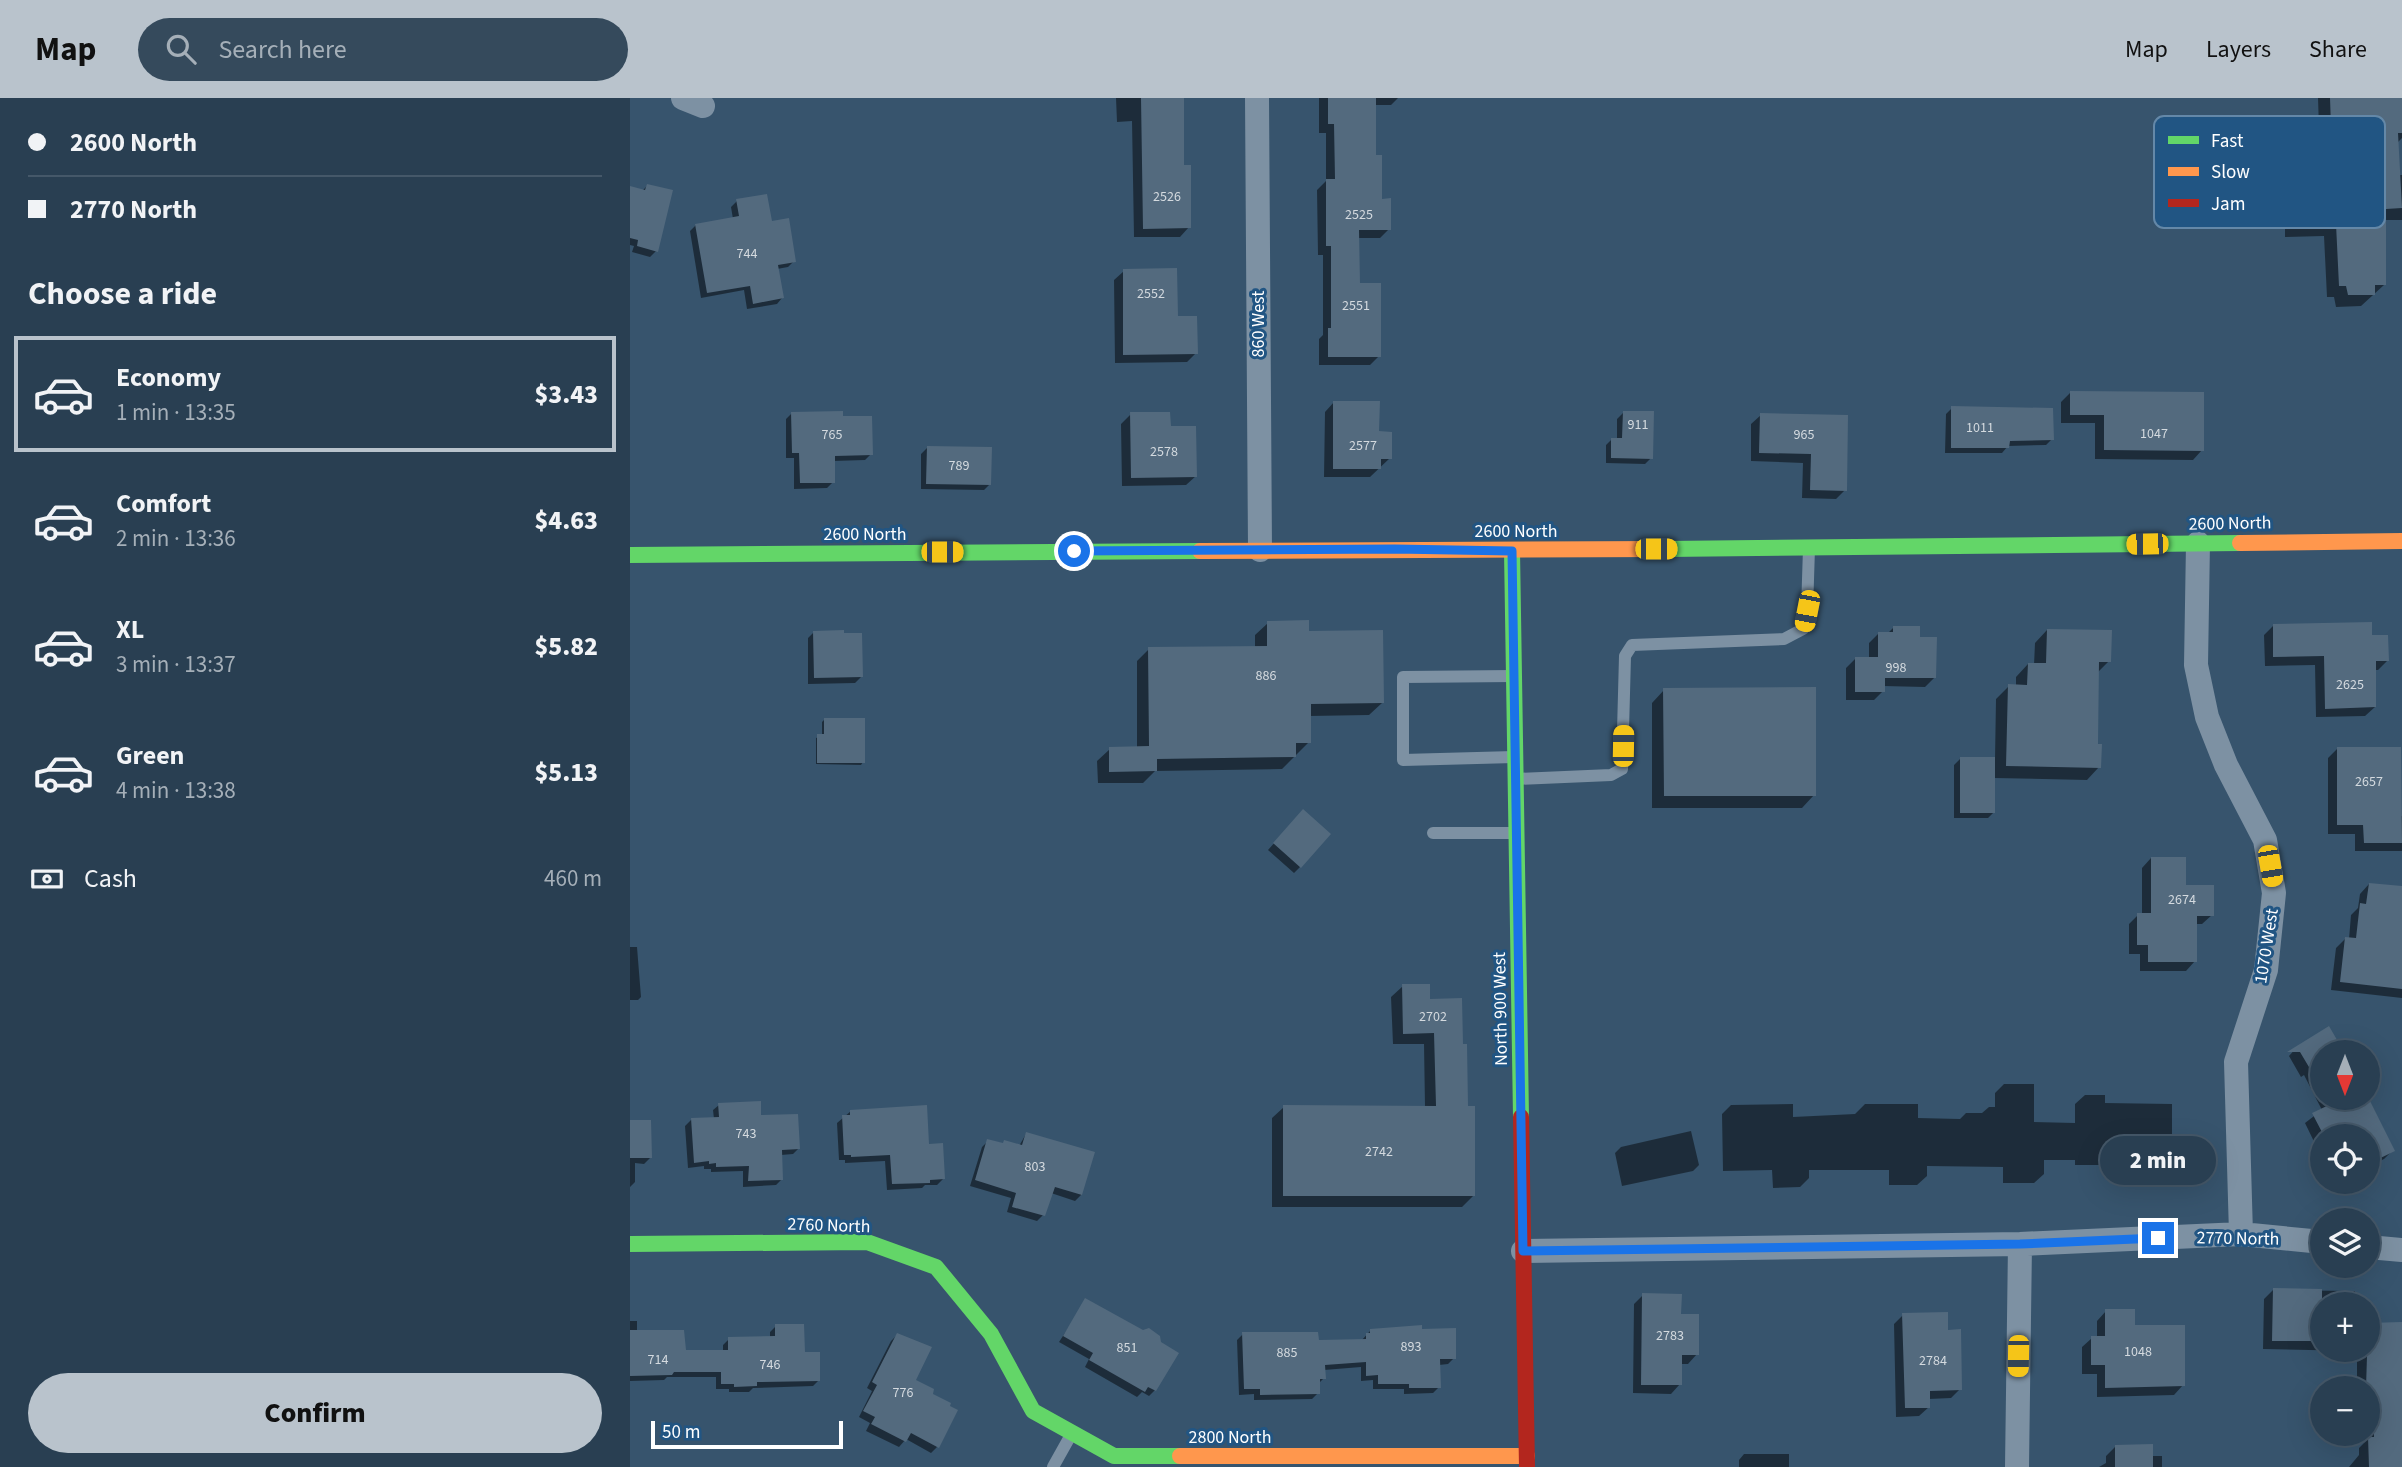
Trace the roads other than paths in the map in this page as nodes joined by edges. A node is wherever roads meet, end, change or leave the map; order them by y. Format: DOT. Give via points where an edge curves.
graph roads {
  1 [pos="1256,98"];
  2 [pos="2402,541"];
  3 [pos="2197,543"];
  4 [pos="1809,547"];
  5 [pos="1260,550"];
  6 [pos="1512,551"];
  7 [pos="630,555"];
  8 [pos="1514,676"];
  9 [pos="1515,757"];
  10 [pos="1516,779"];
  11 [pos="1433,833"];
  12 [pos="1517,833"];
  13 [pos="2241,1234"];
  14 [pos="2310,1241"];
  15 [pos="630,1244"];
  16 [pos="2020,1244"];
  17 [pos="2380,1248"];
  18 [pos="2402,1250"];
  19 [pos="1523,1251"];
  20 [pos="991,1334"];
  21 [pos="1072,1433"];
  22 [pos="1527,1462"];
  23 [pos="1053,1467"];
  24 [pos="2017,1467"];
  1 -- 5 [label="street, 860 West"];
  2 -- 3 [label="street, 2600 North"];
  3 -- 4 [label="street, 2600 North"];
  3 -- 13 [label="street, 1070 West" via="2196,665 2207,717 2265,840 2274,893 2266,971 2236,1062"];
  4 -- 6 [label="street, 2600 North"];
  4 -- 10 [label="lane" via="1804,629 1784,639 1632,645 1625,656 1622,769 1611,775"];
  5 -- 6 [label="street, 2600 North"];
  5 -- 7 [label="street, 2600 North"];
  6 -- 8 [label="street, North 900 West"];
  8 -- 9 [label="street, North 900 West"];
  8 -- 9 [label="lane" via="1403,677 1403,760"];
  9 -- 10 [label="street, North 900 West"];
  10 -- 12 [label="street, North 900 West"];
  11 -- 12 [label="lane"];
  12 -- 19 [label="street, North 900 West"];
  13 -- 14 [label="street, 2770 North"];
  13 -- 16 [label="street, 2770 North"];
  15 -- 20 [label="street, 2760 North" via="867,1242 936,1267"];
  16 -- 19 [label="street, 2770 North"];
  16 -- 24 [label="street"];
  17 -- 18 [label="street"];
  19 -- 22 [label="street, North 900 West"];
  20 -- 21 [label="street, 2800 North" via="1033,1411"];
  21 -- 22 [label="street, 2800 North" via="1114,1456"];
  21 -- 23 [label="lane"];
}
